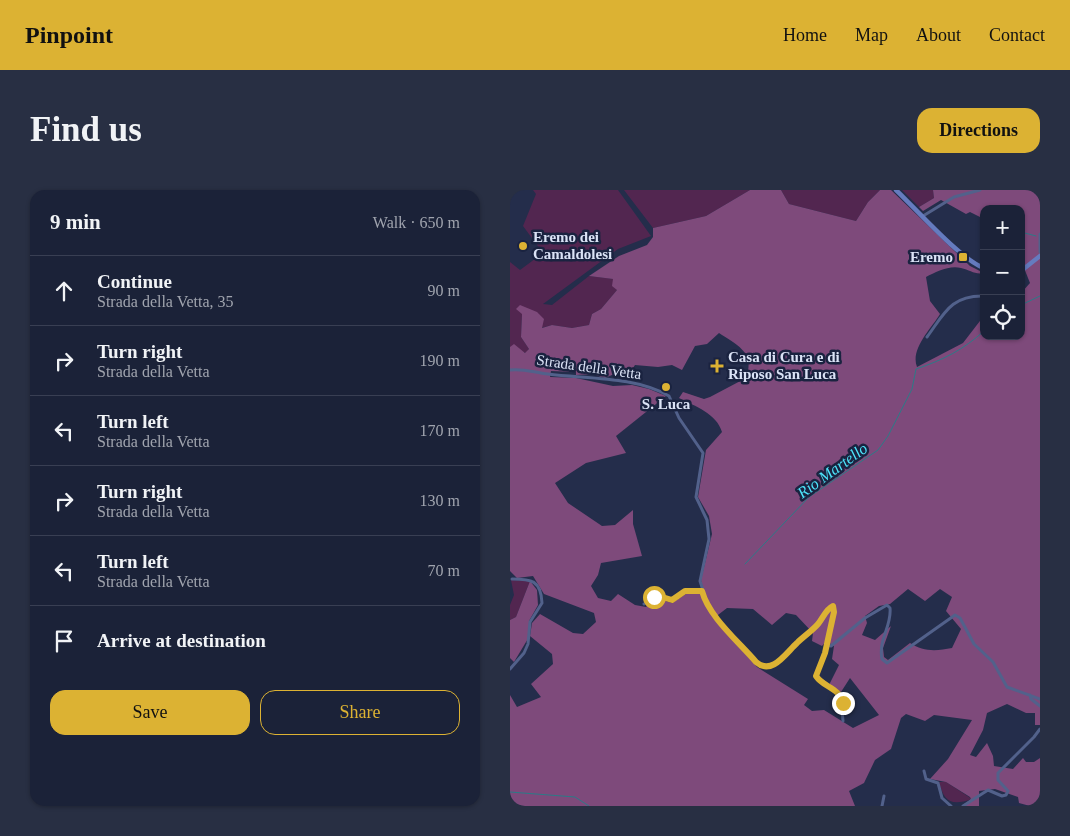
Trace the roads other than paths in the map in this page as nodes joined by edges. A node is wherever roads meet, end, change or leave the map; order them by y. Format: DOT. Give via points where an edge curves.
graph roads {
  1 [pos="896,190"];
  2 [pos="980,190"];
  3 [pos="923,216"];
  4 [pos="1040,234"];
  5 [pos="1040,252"];
  6 [pos="1040,256"];
  7 [pos="980,267"];
  8 [pos="1025,269"];
  9 [pos="980,296"];
  10 [pos="927,338"];
  11 [pos="510,370"];
  12 [pos="512,579"];
  13 [pos="702,591"];
  14 [pos="644,604"];
  15 [pos="827,645"];
  16 [pos="510,669"];
  17 [pos="1030,695"];
  18 [pos="1040,699"];
  19 [pos="1040,706"];
  20 [pos="843,721"];
  21 [pos="1040,729"];
  22 [pos="924,772"];
  23 [pos="884,796"];
  24 [pos="882,806"];
  25 [pos="951,806"];
  26 [pos="963,806"];
  1 -- 3 [label="main road"];
  2 -- 3 [label="street" via="954,197"];
  3 -- 7 [label="main road"];
  4 -- 5 [label="street"];
  6 -- 8 [label="main road"];
  9 -- 10 [label="street" via="967,297 948,306"];
  11 -- 13 [label="street, Strada della Vetta" via="643,384 669,396 679,418 703,453 696,495 706,518 709,537 700,580"];
  12 -- 16 [label="street" via="526,578 535,583 542,603 530,622 524,653"];
  13 -- 14 [label="street" via="685,591 672,600 656,596"];
  13 -- 15 [label="street, Strada della Vetta" via="709,609 760,666 773,665 781,660 833,606"];
  15 -- 17 [label="street" via="887,606 891,615 881,650 882,659 887,662 955,615 960,618 974,644 993,662 1009,689"];
  15 -- 20 [label="street, Strada della Vetta" via="816,676 840,695"];
  17 -- 18 [label="street"];
  17 -- 19 [label="street" via="1031,700"];
  21 -- 26 [label="street" via="998,772 998,780 1007,788 1006,795 988,790"];
  22 -- 25 [label="street" via="926,779 938,783 942,798"];
  23 -- 24 [label="street"];
}
